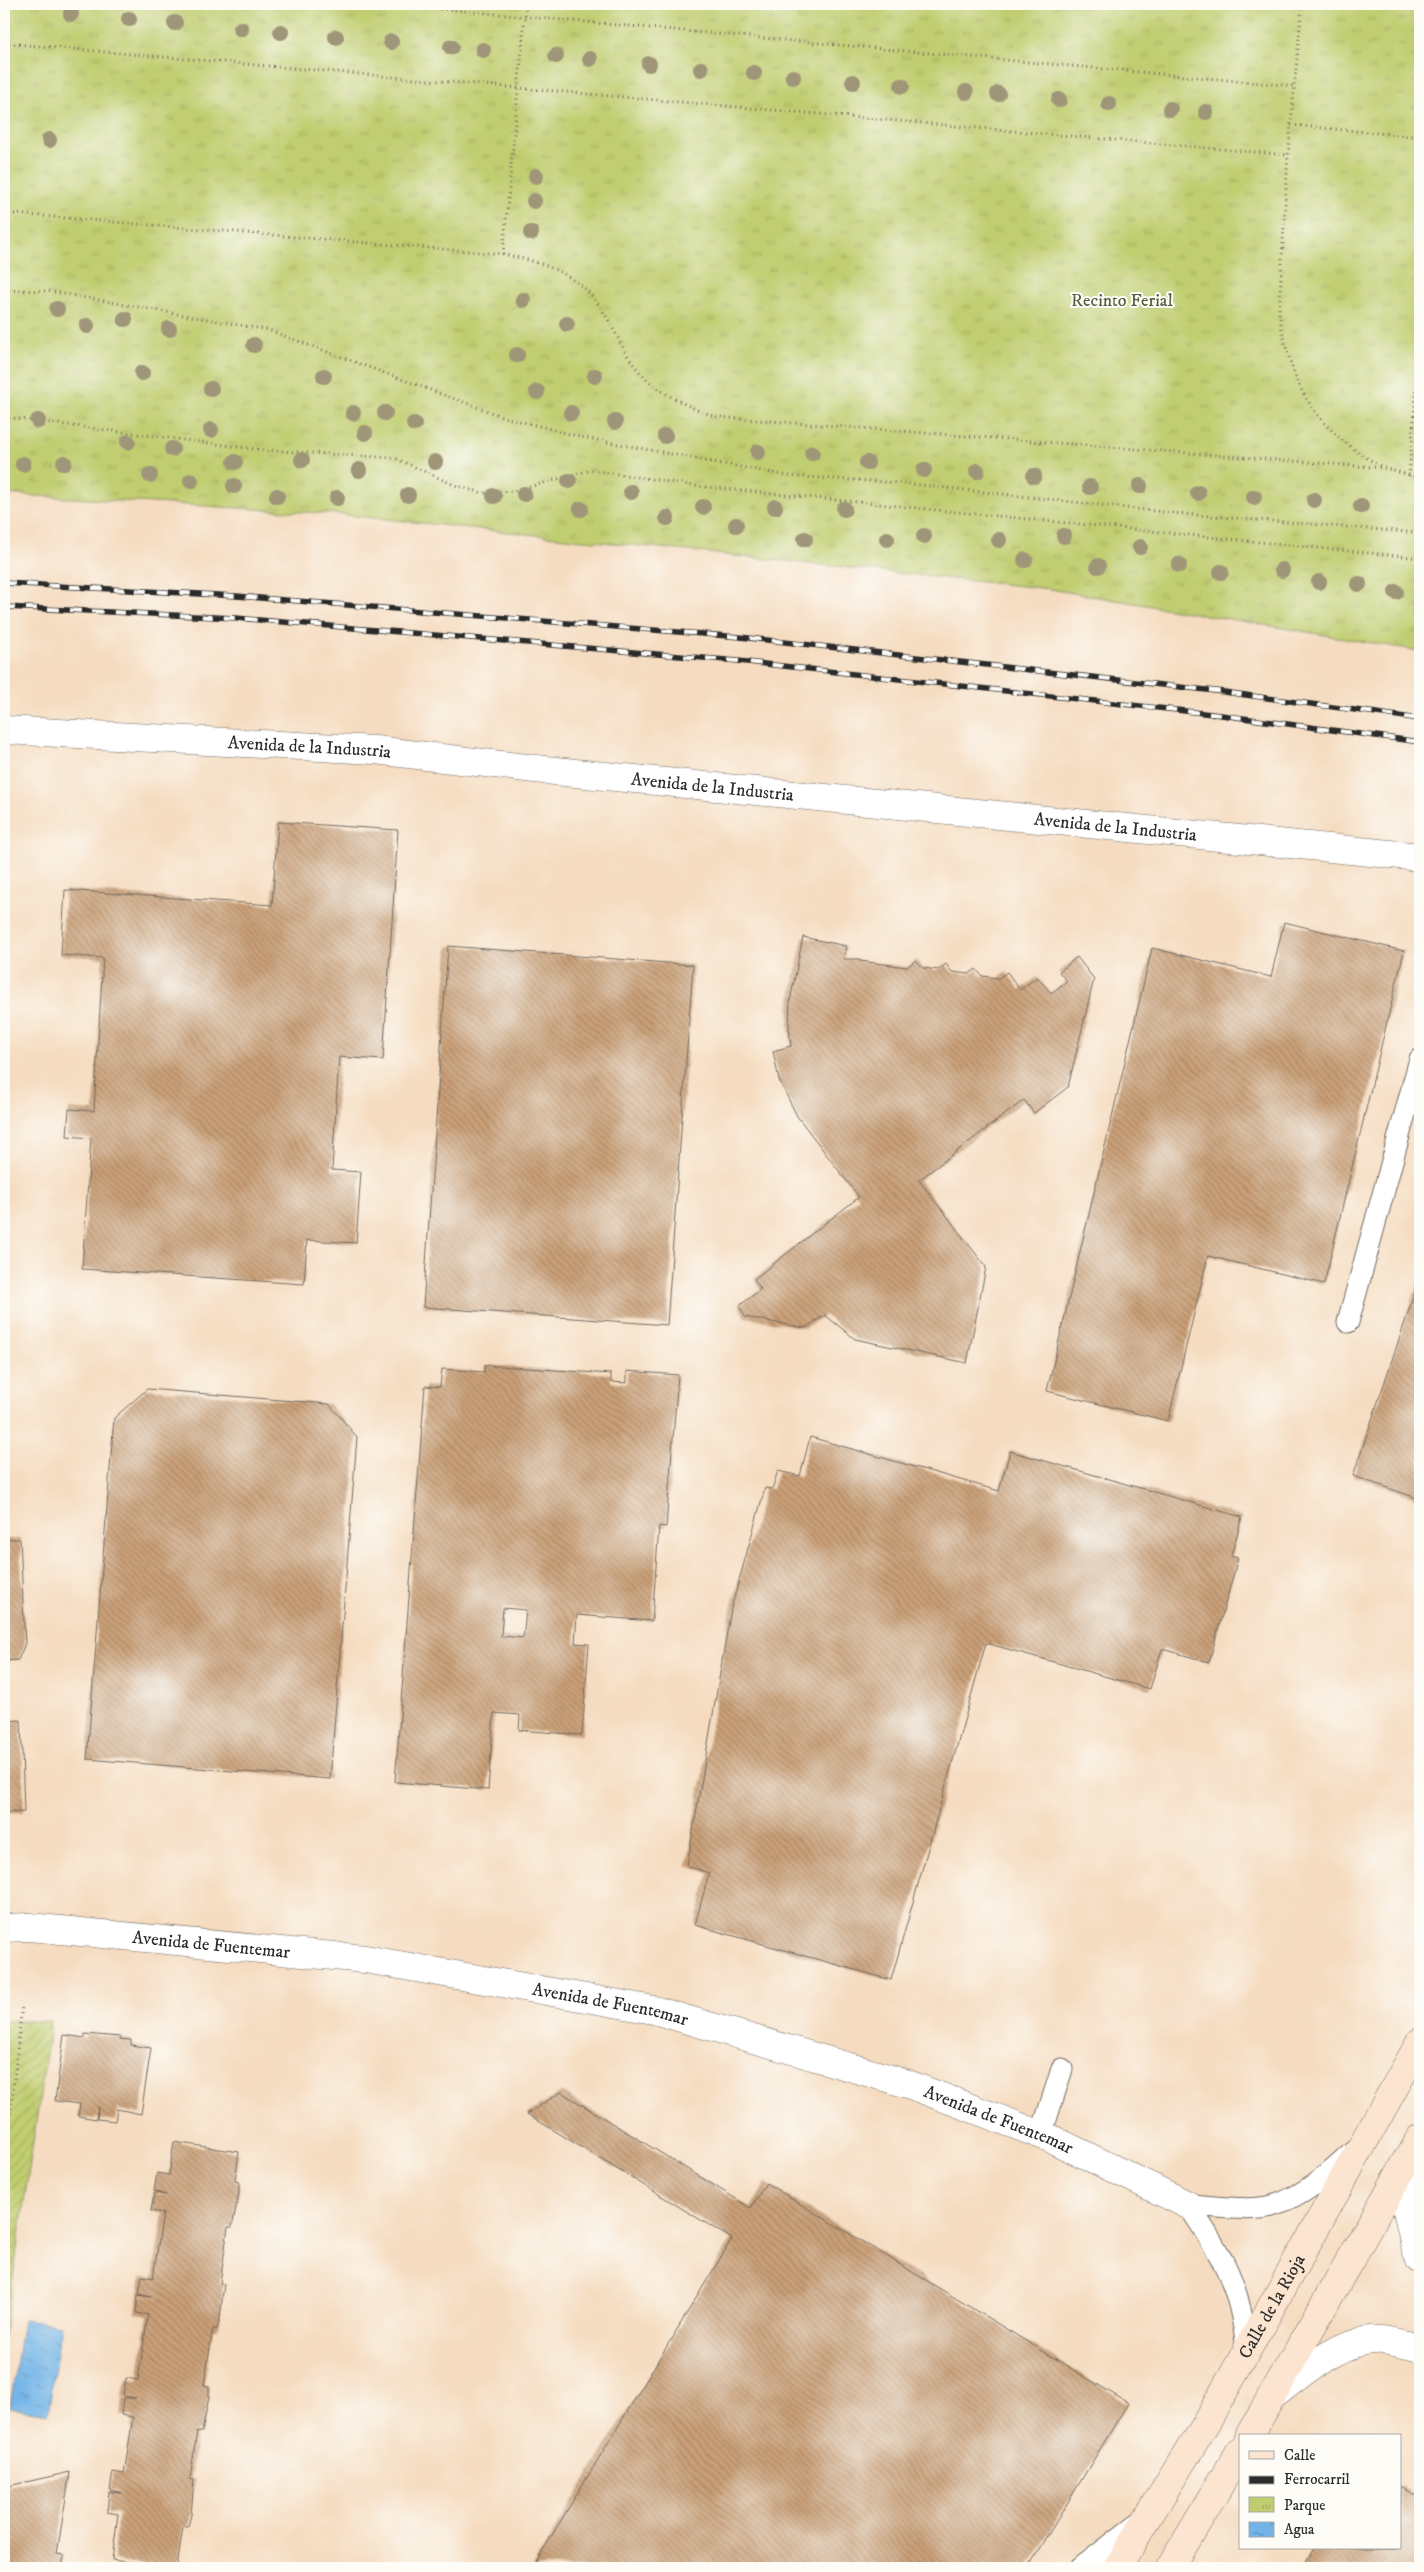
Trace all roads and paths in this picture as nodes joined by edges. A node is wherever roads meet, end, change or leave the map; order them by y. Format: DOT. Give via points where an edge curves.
graph roads {
  1 [pos="385,4"];
  2 [pos="526,4"];
  3 [pos="1302,4"];
  4 [pos="524,16"];
  5 [pos="4,43"];
  6 [pos="1294,86"];
  7 [pos="517,88"];
  8 [pos="1291,125"];
  9 [pos="1420,137"];
  10 [pos="1288,155"];
  11 [pos="4,213"];
  12 [pos="503,254"];
  13 [pos="4,290"];
  14 [pos="1420,348"];
  15 [pos="4,417"];
  16 [pos="1384,468"];
  17 [pos="1409,476"];
  18 [pos="1420,478"];
  19 [pos="1420,533"];
  20 [pos="1420,558"];
  21 [pos="4,730"];
  22 [pos="1420,857"];
  23 [pos="1420,1059"];
  24 [pos="1348,1322"];
  25 [pos="4,1928"];
  26 [pos="6,2006"];
  27 [pos="22,2006"];
  28 [pos="4,2030"];
  29 [pos="1420,2042"];
  30 [pos="1062,2069"];
  31 [pos="1041,2135"];
  32 [pos="1364,2142"];
  33 [pos="1417,2144"];
  34 [pos="4,2153"];
  35 [pos="1188,2205"];
  36 [pos="1420,2260"];
  37 [pos="1420,2348"];
  38 [pos="1247,2350"];
  39 [pos="1271,2397"];
  40 [pos="1251,2434"];
  41 [pos="1239,2453"];
  42 [pos="1149,2516"];
  43 [pos="1081,2568"];
  44 [pos="1117,2568"];
  45 [pos="1170,2568"];
  1 -- 4 [label="path"];
  2 -- 4 [label="path"];
  3 -- 6 [label="path"];
  4 -- 6 [label="path"];
  4 -- 7 [label="path"];
  5 -- 7 [label="path"];
  6 -- 8 [label="path"];
  7 -- 10 [label="path"];
  7 -- 12 [label="path"];
  8 -- 9 [label="path"];
  8 -- 10 [label="path"];
  10 -- 16 [label="path" via="1279,313 1292,372 1309,405 1330,431"];
  11 -- 12 [label="path"];
  12 -- 16 [label="path" via="545,264 579,284 609,321 640,373 675,399 717,416"];
  13 -- 19 [label="path" via="48,291 268,330 504,416 580,437 779,474 1172,513"];
  14 -- 17 [label="path"];
  15 -- 20 [label="path" via="263,450 395,458 454,485 483,493 514,491 591,470 706,487"];
  16 -- 17 [label="path"];
  17 -- 18 [label="path"];
  21 -- 22 [label="street, Avenida de la Industria" via="375,750 535,769"];
  23 -- 24 [label="lane"];
  25 -- 31 [label="street, Avenida de Fuentemar" via="29,1927 366,1959 654,2010 908,2084"];
  26 -- 28 [label="path"];
  27 -- 34 [label="path"];
  29 -- 32 [label="main road, Calle de la Rioja"];
  30 -- 31 [label="lane"];
  31 -- 35 [label="street, Avenida de Fuentemar"];
  32 -- 35 [label="lane" via="1292,2199 1271,2206"];
  32 -- 38 [label="main road, Calle de la Rioja"];
  33 -- 36 [label="street" via="1407,2210"];
  33 -- 39 [label="main road"];
  35 -- 38 [label="lane" via="1216,2246 1232,2280 1242,2309"];
  37 -- 39 [label="street" via="1381,2340 1340,2349"];
  38 -- 42 [label="main road, Calle de la Rioja"];
  39 -- 40 [label="main road"];
  41 -- 45 [label="main road"];
  42 -- 43 [label="lane"];
  42 -- 44 [label="main road, Calle de la Rioja"];
}
